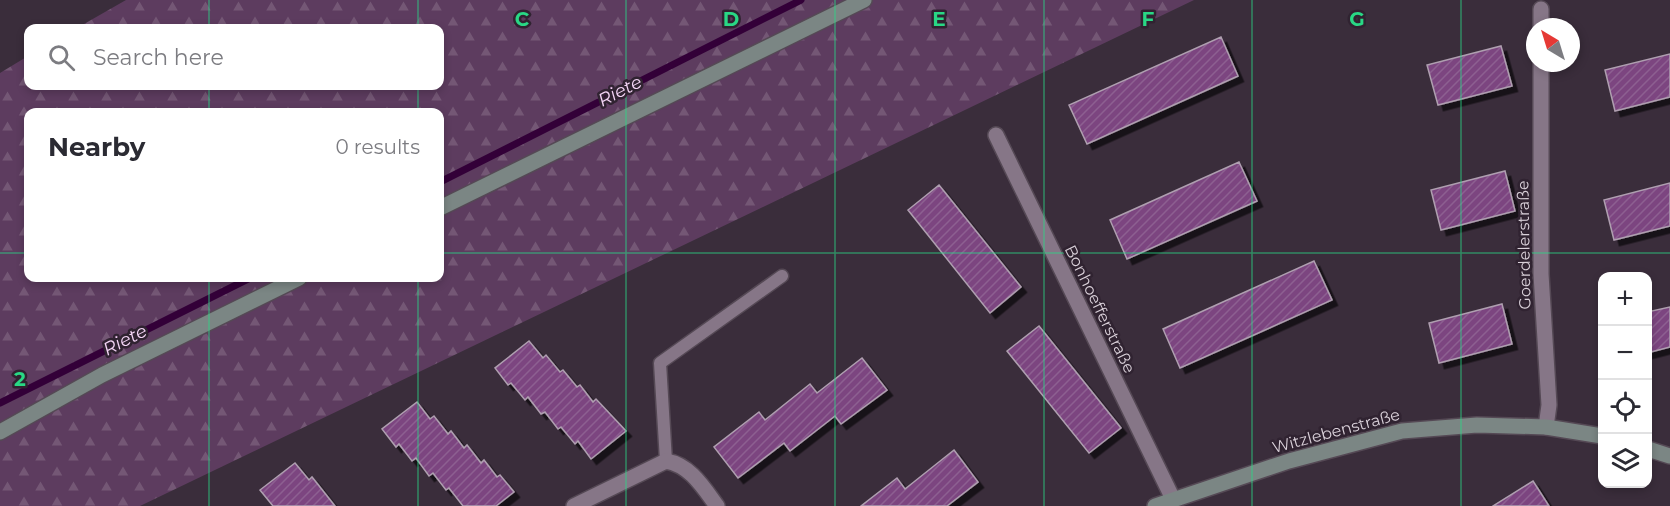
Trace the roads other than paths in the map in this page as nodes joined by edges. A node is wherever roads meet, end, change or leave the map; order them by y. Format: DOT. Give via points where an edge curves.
graph roads {
  1 [pos="864,0"];
  2 [pos="1540,9"];
  3 [pos="1540,18"];
  4 [pos="1541,72"];
  5 [pos="996,135"];
  6 [pos="444,206"];
  7 [pos="782,276"];
  8 [pos="291,282"];
  9 [pos="1546,427"];
  10 [pos="0,432"];
  11 [pos="1598,435"];
  12 [pos="1652,451"];
  13 [pos="1670,456"];
  14 [pos="666,461"];
  15 [pos="1173,499"];
  16 [pos="574,506"];
  17 [pos="717,506"];
  18 [pos="1155,506"];
  1 -- 6 [label="main road"];
  2 -- 3 [label="street"];
  4 -- 9 [label="street, Goerdelerstraße" via="1541,274 1549,405"];
  5 -- 15 [label="street, Bonhoefferstraße"];
  7 -- 14 [label="lane" via="660,363"];
  8 -- 10 [label="main road" via="102,375"];
  9 -- 11 [label="main road, Witzlebenstraße"];
  9 -- 15 [label="main road, Witzlebenstraße" via="1477,425 1402,431 1289,461"];
  12 -- 13 [label="main road"];
  14 -- 16 [label="street"];
  14 -- 17 [label="street" via="690,472"];
  15 -- 18 [label="main road, Witzlebenstraße"];
}
